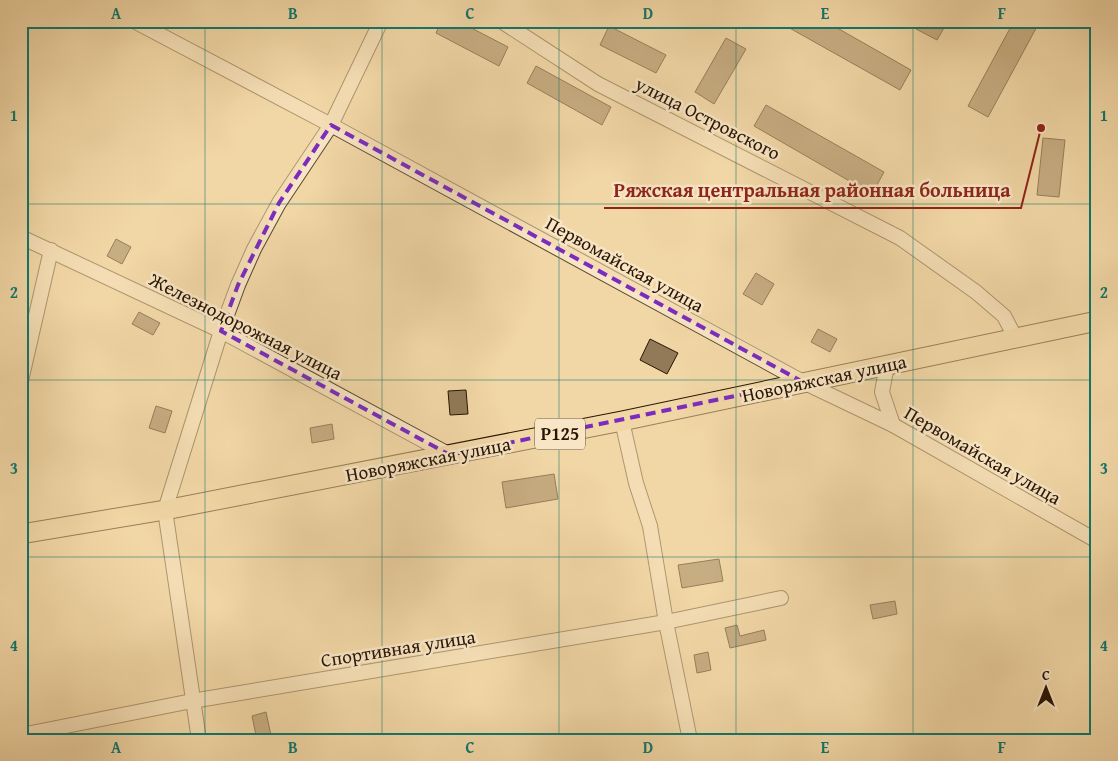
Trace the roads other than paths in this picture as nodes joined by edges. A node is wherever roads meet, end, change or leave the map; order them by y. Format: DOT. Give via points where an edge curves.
graph roads {
  1 [pos="134,21"];
  2 [pos="381,21"];
  3 [pos="501,21"];
  4 [pos="331,125"];
  5 [pos="21,237"];
  6 [pos="51,250"];
  7 [pos="1097,321"];
  8 [pos="221,331"];
  9 [pos="1015,337"];
  10 [pos="887,365"];
  11 [pos="21,381"];
  12 [pos="803,382"];
  13 [pos="622,422"];
  14 [pos="892,425"];
  15 [pos="450,455"];
  16 [pos="164,510"];
  17 [pos="21,534"];
  18 [pos="1097,541"];
  19 [pos="781,598"];
  20 [pos="666,622"];
  21 [pos="192,701"];
  22 [pos="21,734"];
  23 [pos="198,740"];
  24 [pos="690,740"];
  1 -- 4 [label="street, Первомайская улица"];
  2 -- 4 [label="street"];
  3 -- 9 [label="street, улица Островского" via="598,84 900,238 1004,316"];
  4 -- 8 [label="street" via="279,203 238,285"];
  4 -- 12 [label="street, Первомайская улица"];
  5 -- 6 [label="street, Железнодорожная улица"];
  6 -- 8 [label="street, Железнодорожная улица"];
  6 -- 11 [label="street"];
  7 -- 9 [label="main road, Новоряжская улица / Р125"];
  8 -- 15 [label="street, Железнодорожная улица"];
  8 -- 16 [label="street"];
  9 -- 10 [label="main road, Новоряжская улица / Р125"];
  10 -- 12 [label="main road, Новоряжская улица / Р125"];
  10 -- 14 [label="street" via="882,392"];
  12 -- 13 [label="main road, Новоряжская улица / Р125"];
  12 -- 14 [label="street, Первомайская улица"];
  13 -- 15 [label="main road, Новоряжская улица / Р125"];
  13 -- 20 [label="street" via="650,526"];
  14 -- 18 [label="street, Первомайская улица"];
  15 -- 16 [label="main road, Новоряжская улица / Р125"];
  16 -- 17 [label="main road, Новоряжская улица / Р125"];
  16 -- 21 [label="street"];
  19 -- 20 [label="street, Спортивная улица"];
  20 -- 21 [label="street, Спортивная улица"];
  20 -- 24 [label="street"];
  21 -- 22 [label="street, Спортивная улица"];
  21 -- 23 [label="street"];
}
